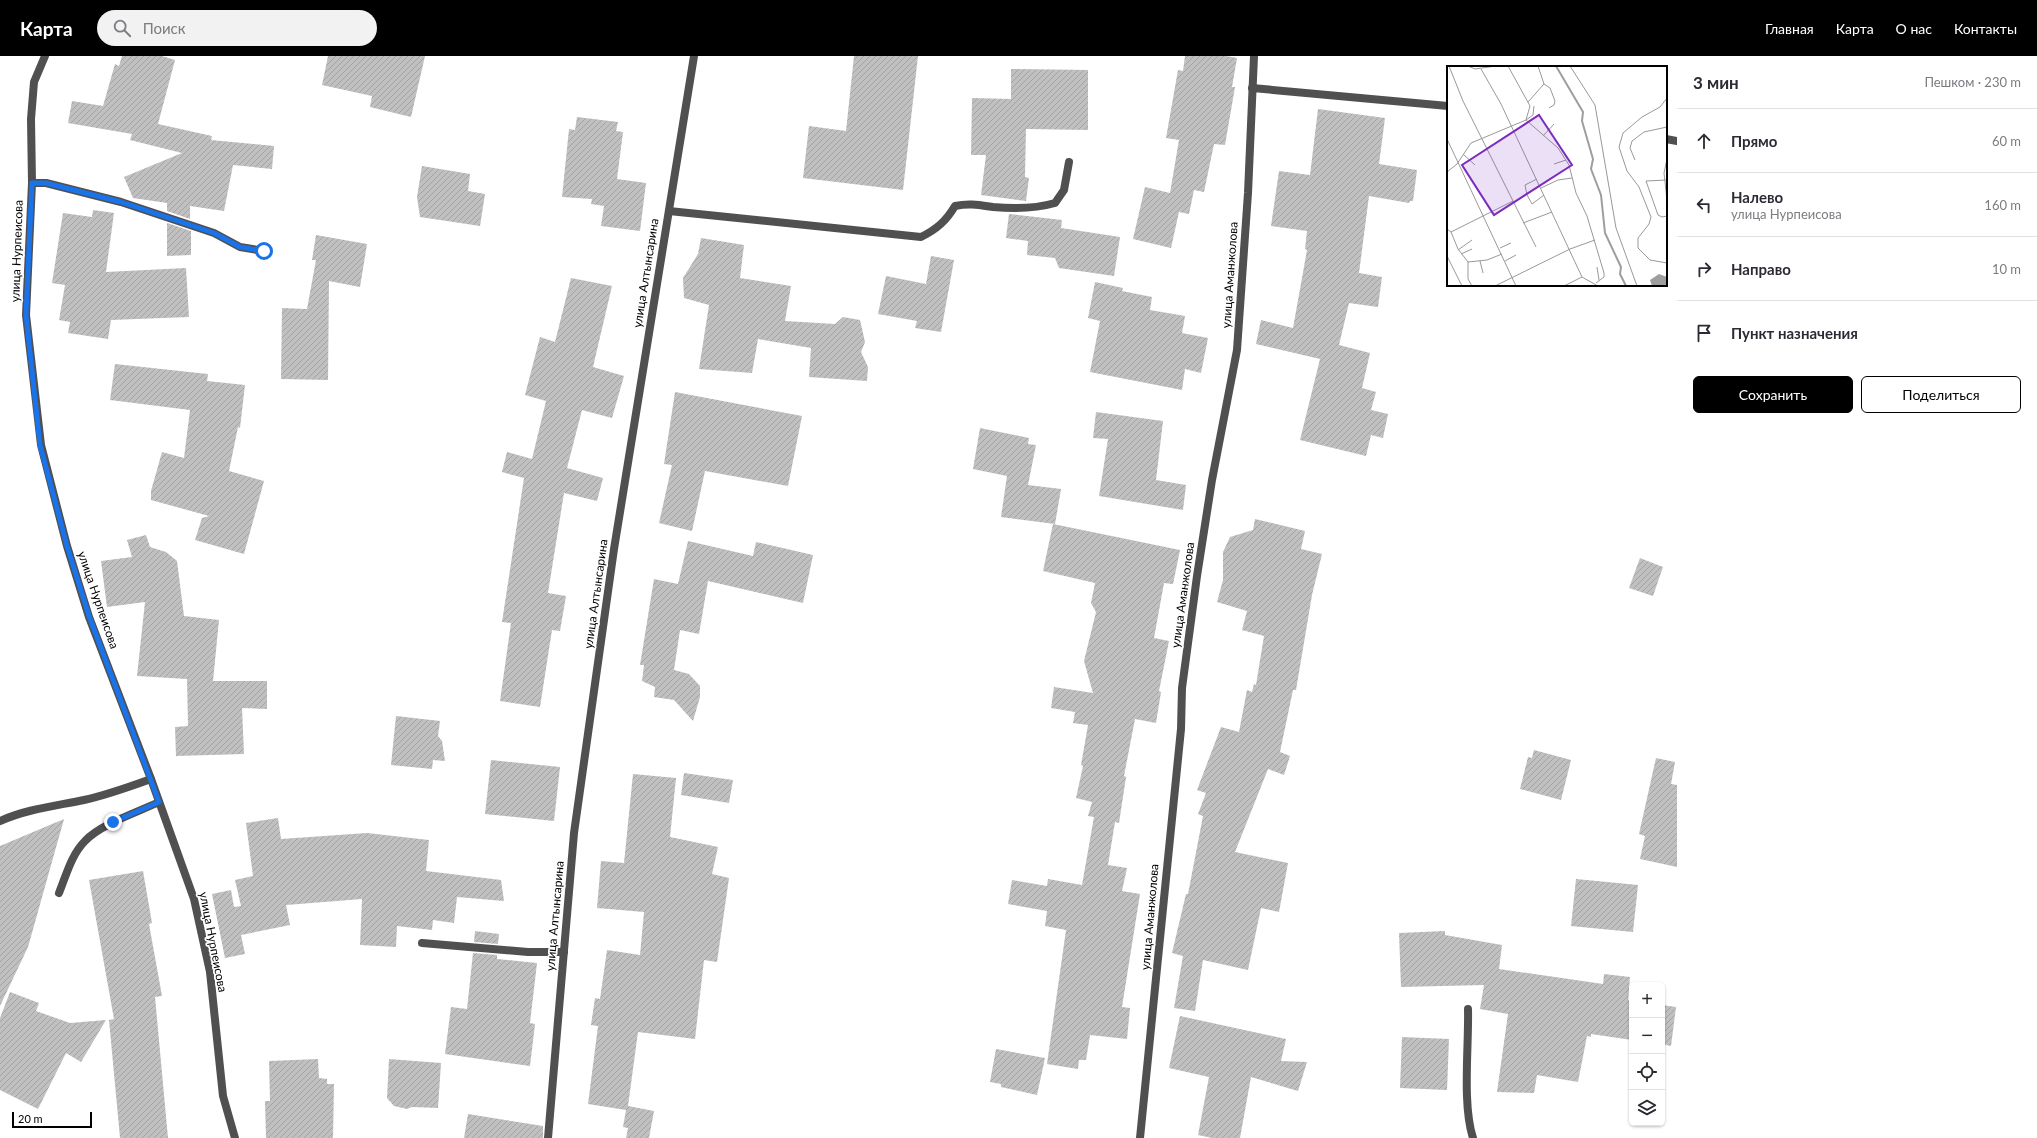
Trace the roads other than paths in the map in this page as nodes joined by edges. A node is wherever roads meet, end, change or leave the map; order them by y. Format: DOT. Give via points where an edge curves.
graph roads {
  1 [pos="45,56"];
  2 [pos="694,56"];
  3 [pos="1254,56"];
  4 [pos="1252,88"];
  5 [pos="1447,106"];
  6 [pos="1667,139"];
  7 [pos="1677,141"];
  8 [pos="1069,162"];
  9 [pos="32,183"];
  10 [pos="669,211"];
  11 [pos="264,251"];
  12 [pos="151,779"];
  13 [pos="159,802"];
  14 [pos="0,821"];
  15 [pos="59,893"];
  16 [pos="422,943"];
  17 [pos="564,952"];
  18 [pos="1468,1009"];
  19 [pos="235,1138"];
  20 [pos="548,1138"];
  21 [pos="1140,1138"];
  22 [pos="1473,1138"];
  1 -- 9 [label="street, улица Нурпеисова" via="34,82 31,119"];
  2 -- 10 [label="street, улица Алтынсарина"];
  3 -- 4 [label="street, улица Аманжолова"];
  4 -- 5 [label="street"];
  4 -- 21 [label="street, улица Аманжолова" via="1248,193 1237,350 1212,480 1182,688 1181,729"];
  6 -- 7 [label="street"];
  8 -- 10 [label="street" via="1064,190 1055,203 1021,209 968,203 955,206 946,220 935,230 921,237"];
  9 -- 11 [label="street" via="46,183 128,205 214,233 240,247"];
  9 -- 12 [label="street, улица Нурпеисова" via="26,315 40,445 89,616"];
  10 -- 17 [label="street, улица Алтынсарина" via="614,549 574,833"];
  12 -- 13 [label="street, улица Нурпеисова"];
  12 -- 14 [label="street" via="114,792 45,806"];
  13 -- 15 [label="street" via="113,822 85,840 72,858"];
  13 -- 19 [label="street, улица Нурпеисова" via="194,899 210,972 223,1096"];
  16 -- 17 [label="street" via="528,952"];
  17 -- 20 [label="street, улица Алтынсарина"];
  18 -- 22 [label="street" via="1467,1085 1470,1130"];
}
